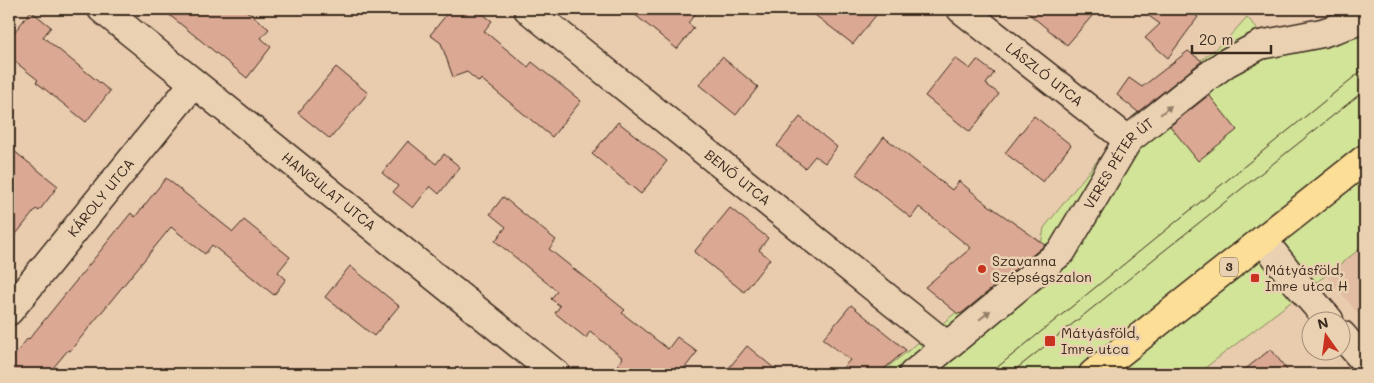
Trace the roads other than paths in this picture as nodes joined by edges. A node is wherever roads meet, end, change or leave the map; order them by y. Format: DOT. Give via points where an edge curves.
graph roads {
  1 [pos="102,9"];
  2 [pos="528,9"];
  3 [pos="962,9"];
  4 [pos="1365,19"];
  5 [pos="194,83"];
  6 [pos="1128,140"];
  7 [pos="1365,159"];
  8 [pos="1263,240"];
  9 [pos="1320,310"];
  10 [pos="9,311"];
  11 [pos="947,346"];
  12 [pos="1352,347"];
  13 [pos="1365,362"];
  14 [pos="556,374"];
  15 [pos="913,374"];
  16 [pos="1092,374"];
  1 -- 5 [label="street, HANGULAT UTCA"];
  2 -- 11 [label="street, BENŐ UTCA"];
  3 -- 6 [label="street, LÁSZLÓ UTCA"];
  6 -- 4 [label="street, VERES PÉTER ÚT, one-way" via="1226,63 1260,45 1322,33"];
  5 -- 10 [label="street, KÁROLY UTCA"];
  5 -- 14 [label="street, HANGULAT UTCA"];
  11 -- 6 [label="street, VERES PÉTER ÚT, one-way" via="1062,251"];
  7 -- 8 [label="main road, 3"];
  8 -- 9 [label="street"];
  8 -- 16 [label="main road, 3"];
  11 -- 15 [label="street, VERES PÉTER ÚT"];
  12 -- 13 [label="street"];
}
